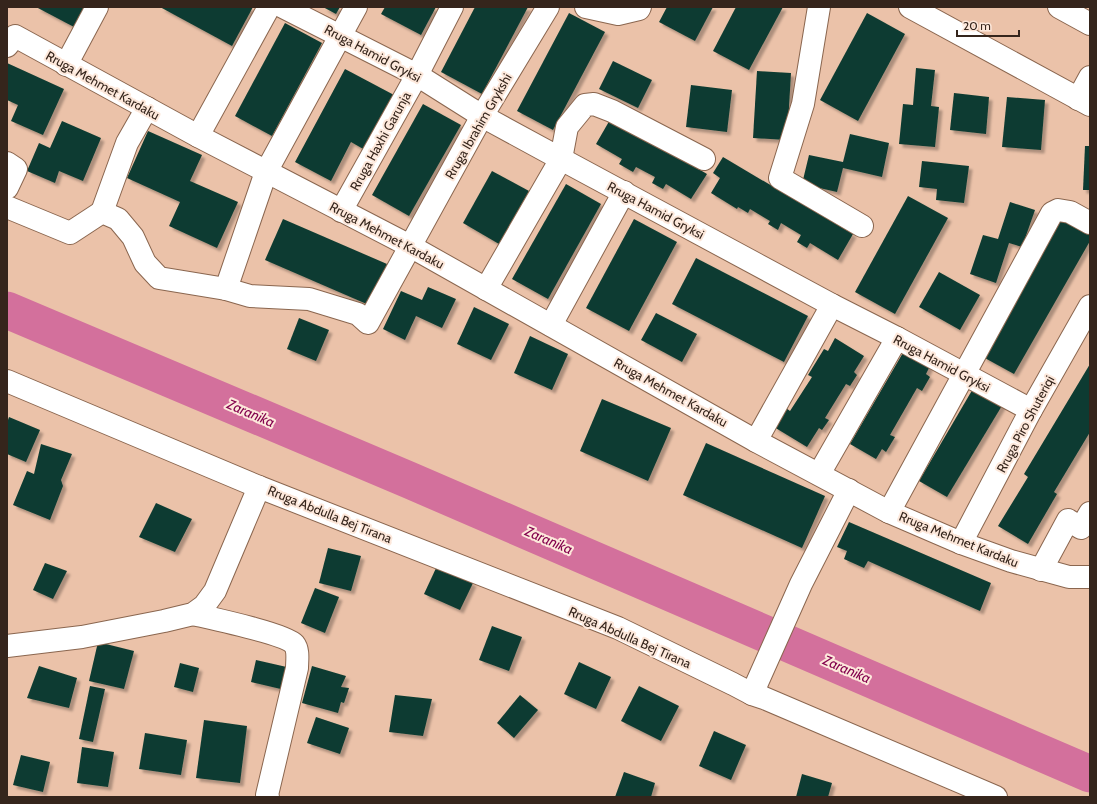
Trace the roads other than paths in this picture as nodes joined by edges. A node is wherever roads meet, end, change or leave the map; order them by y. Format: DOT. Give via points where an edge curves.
graph roads {
  1 [pos="97,7"];
  2 [pos="269,7"];
  3 [pos="284,7"];
  4 [pos="356,7"];
  5 [pos="452,7"];
  6 [pos="548,7"];
  7 [pos="586,7"];
  8 [pos="640,7"];
  9 [pos="819,7"];
  10 [pos="910,7"];
  11 [pos="1059,7"];
  12 [pos="1090,24"];
  13 [pos="341,36"];
  14 [pos="7,46"];
  15 [pos="66,65"];
  16 [pos="417,76"];
  17 [pos="1090,76"];
  18 [pos="1084,102"];
  19 [pos="147,108"];
  20 [pos="482,116"];
  21 [pos="198,136"];
  22 [pos="561,159"];
  23 [pos="704,159"];
  24 [pos="7,163"];
  25 [pos="266,172"];
  26 [pos="7,188"];
  27 [pos="624,192"];
  28 [pos="7,207"];
  29 [pos="341,211"];
  30 [pos="102,212"];
  31 [pos="1090,223"];
  32 [pos="862,226"];
  33 [pos="410,246"];
  34 [pos="226,289"];
  35 [pos="486,289"];
  36 [pos="832,305"];
  37 [pos="1090,306"];
  38 [pos="551,325"];
  39 [pos="897,338"];
  40 [pos="963,374"];
  41 [pos="7,381"];
  42 [pos="1031,410"];
  43 [pos="756,441"];
  44 [pos="819,474"];
  45 [pos="259,486"];
  46 [pos="849,490"];
  47 [pos="890,512"];
  48 [pos="1090,513"];
  49 [pos="961,543"];
  50 [pos="1041,570"];
  51 [pos="1090,577"];
  52 [pos="193,614"];
  53 [pos="7,646"];
  54 [pos="752,694"];
  55 [pos="268,797"];
  56 [pos="996,797"];
  1 -- 15 [label="street"];
  2 -- 21 [label="street"];
  3 -- 13 [label="street, Rruga Hamid Gryksi"];
  4 -- 13 [label="street"];
  5 -- 16 [label="street, Rruga Haxhi Garunja"];
  6 -- 20 [label="street, Rruga Ibrahim Grykshi"];
  7 -- 8 [label="street" via="618,14"];
  9 -- 32 [label="street" via="803,104 780,178"];
  10 -- 18 [label="street"];
  11 -- 12 [label="street"];
  13 -- 16 [label="street, Rruga Hamid Gryksi"];
  13 -- 25 [label="street"];
  14 -- 15 [label="street, Rruga Mehmet Kardaku" via="15,36"];
  15 -- 19 [label="street, Rruga Mehmet Kardaku"];
  16 -- 20 [label="street, Rruga Hamid Gryksi"];
  16 -- 29 [label="street, Rruga Haxhi Garunja"];
  17 -- 18 [label="street"];
  19 -- 21 [label="street, Rruga Mehmet Kardaku"];
  19 -- 30 [label="street" via="127,143"];
  20 -- 22 [label="street, Rruga Hamid Gryksi"];
  20 -- 33 [label="street, Rruga Ibrahim Grykshi"];
  21 -- 25 [label="street, Rruga Mehmet Kardaku"];
  22 -- 23 [label="street" via="567,127 585,105 594,104"];
  22 -- 27 [label="street, Rruga Hamid Gryksi"];
  22 -- 35 [label="street"];
  24 -- 26 [label="street" via="16,169"];
  25 -- 29 [label="street, Rruga Mehmet Kardaku"];
  25 -- 34 [label="street"];
  27 -- 36 [label="street, Rruga Hamid Gryksi"];
  27 -- 38 [label="street"];
  28 -- 30 [label="street" via="70,233"];
  29 -- 33 [label="street, Rruga Mehmet Kardaku"];
  30 -- 34 [label="street" via="118,218 133,237 145,263 159,278"];
  31 -- 40 [label="street" via="1070,212 1058,210 1052,213"];
  33 -- 34 [label="street, Rruga Ibrahim Grykshi" via="368,323 358,314 309,299 250,296"];
  33 -- 35 [label="street, Rruga Mehmet Kardaku"];
  35 -- 38 [label="street, Rruga Mehmet Kardaku"];
  36 -- 39 [label="street, Rruga Hamid Gryksi"];
  36 -- 43 [label="street"];
  37 -- 42 [label="street, Rruga Piro Shuteriqi"];
  38 -- 43 [label="street, Rruga Mehmet Kardaku"];
  39 -- 40 [label="street, Rruga Hamid Gryksi"];
  39 -- 44 [label="street"];
  40 -- 42 [label="street, Rruga Hamid Gryksi"];
  40 -- 47 [label="street"];
  41 -- 45 [label="street, Rruga Abdulla Bej Tirana"];
  42 -- 49 [label="street, Rruga Piro Shuteriqi"];
  43 -- 44 [label="street, Rruga Mehmet Kardaku"];
  44 -- 46 [label="street, Rruga Mehmet Kardaku"];
  45 -- 52 [label="street" via="216,591 204,606"];
  45 -- 54 [label="street, Rruga Abdulla Bej Tirana" via="618,628"];
  46 -- 47 [label="street, Rruga Mehmet Kardaku"];
  46 -- 54 [label="street" via="801,584"];
  47 -- 49 [label="street, Rruga Mehmet Kardaku"];
  48 -- 50 [label="street" via="1081,528 1068,520"];
  49 -- 50 [label="street, Rruga Mehmet Kardaku"];
  50 -- 51 [label="street, Rruga Mehmet Kardaku" via="1069,577"];
  52 -- 53 [label="street" via="82,637"];
  52 -- 55 [label="street" via="286,639 294,644 298,653 297,668"];
  54 -- 56 [label="street, Rruga Abdulla Bej Tirana"];
}
